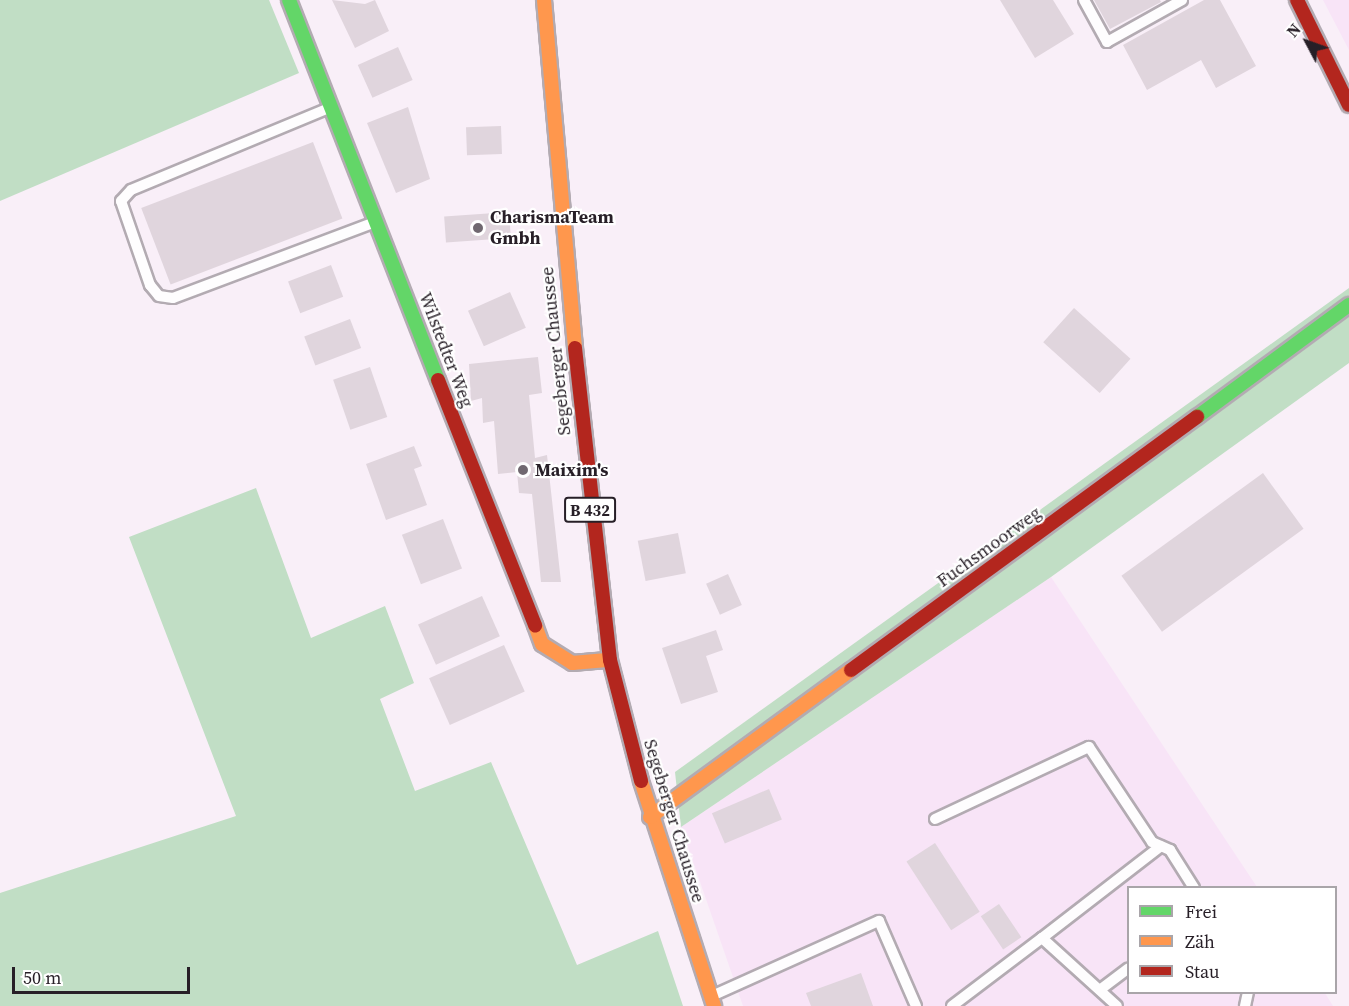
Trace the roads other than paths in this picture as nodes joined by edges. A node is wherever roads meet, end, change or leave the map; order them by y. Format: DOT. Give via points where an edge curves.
graph roads {
  1 [pos="289,0"];
  2 [pos="544,0"];
  3 [pos="1084,0"];
  4 [pos="1182,0"];
  5 [pos="1297,0"];
  6 [pos="1349,105"];
  7 [pos="332,107"];
  8 [pos="379,220"];
  9 [pos="1349,305"];
  10 [pos="610,660"];
  11 [pos="650,817"];
  12 [pos="935,819"];
  13 [pos="1161,846"];
  14 [pos="1192,886"];
  15 [pos="1042,938"];
  16 [pos="1127,970"];
  17 [pos="1101,989"];
  18 [pos="713,1001"];
  19 [pos="916,1006"];
  20 [pos="952,1006"];
  21 [pos="1117,1006"];
  1 -- 7 [label="street, Wilstedter Weg"];
  2 -- 10 [label="street, Segeberger Chaussee / B 432" via="560,212"];
  3 -- 4 [label="lane" via="1107,42"];
  5 -- 6 [label="street"];
  7 -- 8 [label="street, Wilstedter Weg"];
  7 -- 8 [label="lane" via="131,190 122,201 150,285 159,296 173,298"];
  8 -- 10 [label="street, Wilstedter Weg" via="519,595 542,644 572,663"];
  9 -- 11 [label="street, Fuchsmoorweg"];
  10 -- 11 [label="street, Segeberger Chaussee / B 432"];
  11 -- 18 [label="street, Segeberger Chaussee / B 432"];
  12 -- 13 [label="lane" via="1089,747 1152,842"];
  13 -- 14 [label="lane"];
  13 -- 15 [label="lane"];
  15 -- 17 [label="lane"];
  15 -- 20 [label="lane"];
  16 -- 17 [label="lane"];
  17 -- 21 [label="lane"];
  18 -- 19 [label="lane" via="879,921"];
}
